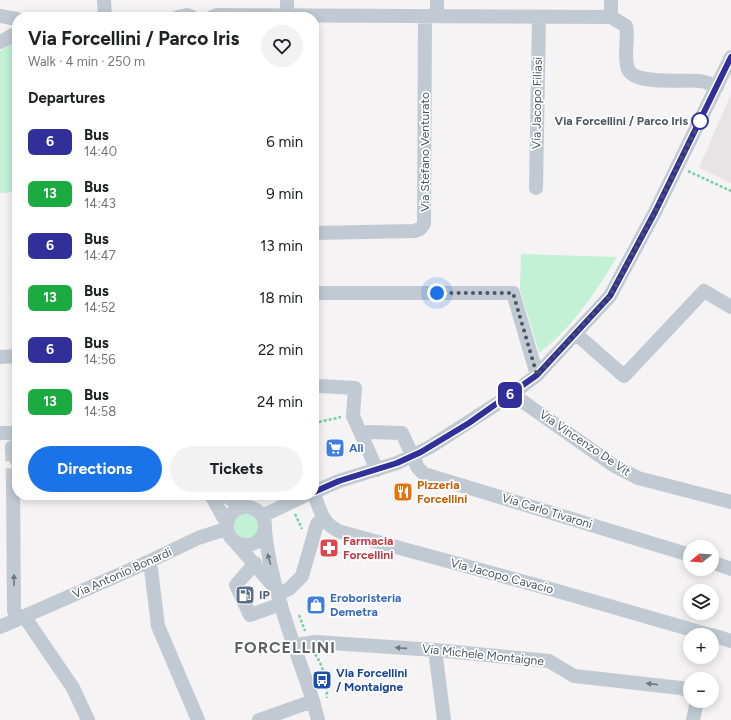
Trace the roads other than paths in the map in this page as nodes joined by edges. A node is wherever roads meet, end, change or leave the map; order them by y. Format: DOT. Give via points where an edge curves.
graph roads {
  1 [pos="104,0"];
  2 [pos="287,0"];
  3 [pos="437,0"];
  4 [pos="611,0"];
  5 [pos="105,12"];
  6 [pos="287,12"];
  7 [pos="0,16"];
  8 [pos="319,16"];
  9 [pos="431,16"];
  10 [pos="611,17"];
  11 [pos="12,18"];
  12 [pos="539,18"];
  13 [pos="12,36"];
  14 [pos="0,42"];
  15 [pos="731,56"];
  16 [pos="717,87"];
  17 [pos="536,188"];
  18 [pos="319,233"];
  19 [pos="319,293"];
  20 [pos="731,307"];
  21 [pos="575,333"];
  22 [pos="12,356"];
  23 [pos="0,357"];
  24 [pos="537,375"];
  25 [pos="319,386"];
  26 [pos="512,394"];
  27 [pos="362,435"];
  28 [pos="412,456"];
  29 [pos="377,470"];
  30 [pos="319,491"];
  31 [pos="15,500"];
  32 [pos="213,500"];
  33 [pos="233,500"];
  34 [pos="296,500"];
  35 [pos="316,500"];
  36 [pos="731,502"];
  37 [pos="241,506"];
  38 [pos="262,516"];
  39 [pos="323,519"];
  40 [pos="226,526"];
  41 [pos="265,531"];
  42 [pos="235,542"];
  43 [pos="683,554"];
  44 [pos="148,562"];
  45 [pos="255,563"];
  46 [pos="719,564"];
  47 [pos="731,568"];
  48 [pos="278,595"];
  49 [pos="21,617"];
  50 [pos="0,627"];
  51 [pos="687,628"];
  52 [pos="719,637"];
  53 [pos="731,641"];
  54 [pos="295,645"];
  55 [pos="435,650"];
  56 [pos="683,689"];
  57 [pos="320,700"];
  58 [pos="696,708"];
  59 [pos="88,720"];
  60 [pos="198,720"];
  61 [pos="259,720"];
  62 [pos="318,720"];
  63 [pos="444,720"];
  64 [pos="693,720"];
  1 -- 5 [label="street"];
  2 -- 6 [label="street"];
  3 -- 9 [label="street"];
  4 -- 10 [label="street"];
  7 -- 11 [label="street"];
  8 -- 9 [label="street"];
  9 -- 12 [label="street"];
  9 -- 18 [label="street, Via Stefano Venturato" via="424,224 414,231"];
  10 -- 12 [label="street"];
  10 -- 16 [label="street" via="626,26 627,65 633,75 652,80 700,81"];
  12 -- 17 [label="street, Via Jacopo Filiasi"];
  13 -- 14 [label="street"];
  15 -- 16 [label="street"];
  16 -- 21 [label="street" via="610,296"];
  19 -- 24 [label="street" via="513,293"];
  20 -- 21 [label="street" via="704,291 624,376"];
  21 -- 24 [label="street"];
  22 -- 23 [label="street"];
  24 -- 26 [label="street"];
  25 -- 27 [label="street" via="355,388 353,416"];
  26 -- 28 [label="street" via="458,430"];
  26 -- 36 [label="street, Via Vincenzo De Vit" via="613,465 638,478"];
  27 -- 28 [label="street, Via Carlo Tivaroni" via="368,432 402,433"];
  27 -- 29 [label="street"];
  28 -- 29 [label="street"];
  28 -- 43 [label="street, Via Carlo Tivaroni" via="424,474"];
  29 -- 30 [label="street" via="339,481"];
  49 -- 31 [label="street, one-way" via="14,611"];
  32 -- 40 [label="street"];
  33 -- 37 [label="street"];
  34 -- 38 [label="street"];
  35 -- 39 [label="street"];
  37 -- 38 [label="street" via="253,508"];
  37 -- 40 [label="street" via="233,510"];
  38 -- 41 [label="street"];
  39 -- 48 [label="street" via="316,524 302,576 289,589"];
  39 -- 51 [label="street, Via Jacopo Cavacio" via="331,528 341,532"];
  40 -- 42 [label="street" via="229,536"];
  40 -- 44 [label="street, Via Antonio Bonardi"];
  41 -- 42 [label="street" via="256,542 249,545"];
  48 -- 41 [label="street, one-way" via="267,552"];
  42 -- 45 [label="street"];
  44 -- 49 [label="street, Via Antonio Bonardi"];
  44 -- 60 [label="street" via="158,626"];
  45 -- 48 [label="street"];
  45 -- 48 [label="street" via="236,585 250,615"];
  46 -- 47 [label="street"];
  48 -- 54 [label="street"];
  49 -- 50 [label="street, Via Antonio Bonardi"];
  49 -- 59 [label="street" via="73,688"];
  52 -- 53 [label="street, Via Jacopo Cavacio"];
  55 -- 54 [label="street, Via Michele Montaigne, one-way" via="316,642"];
  54 -- 57 [label="street"];
  56 -- 55 [label="street, Via Michele Montaigne, one-way" via="574,676 549,662"];
  55 -- 63 [label="street"];
  57 -- 61 [label="street"];
  57 -- 62 [label="street"];
  58 -- 64 [label="street"];
}
